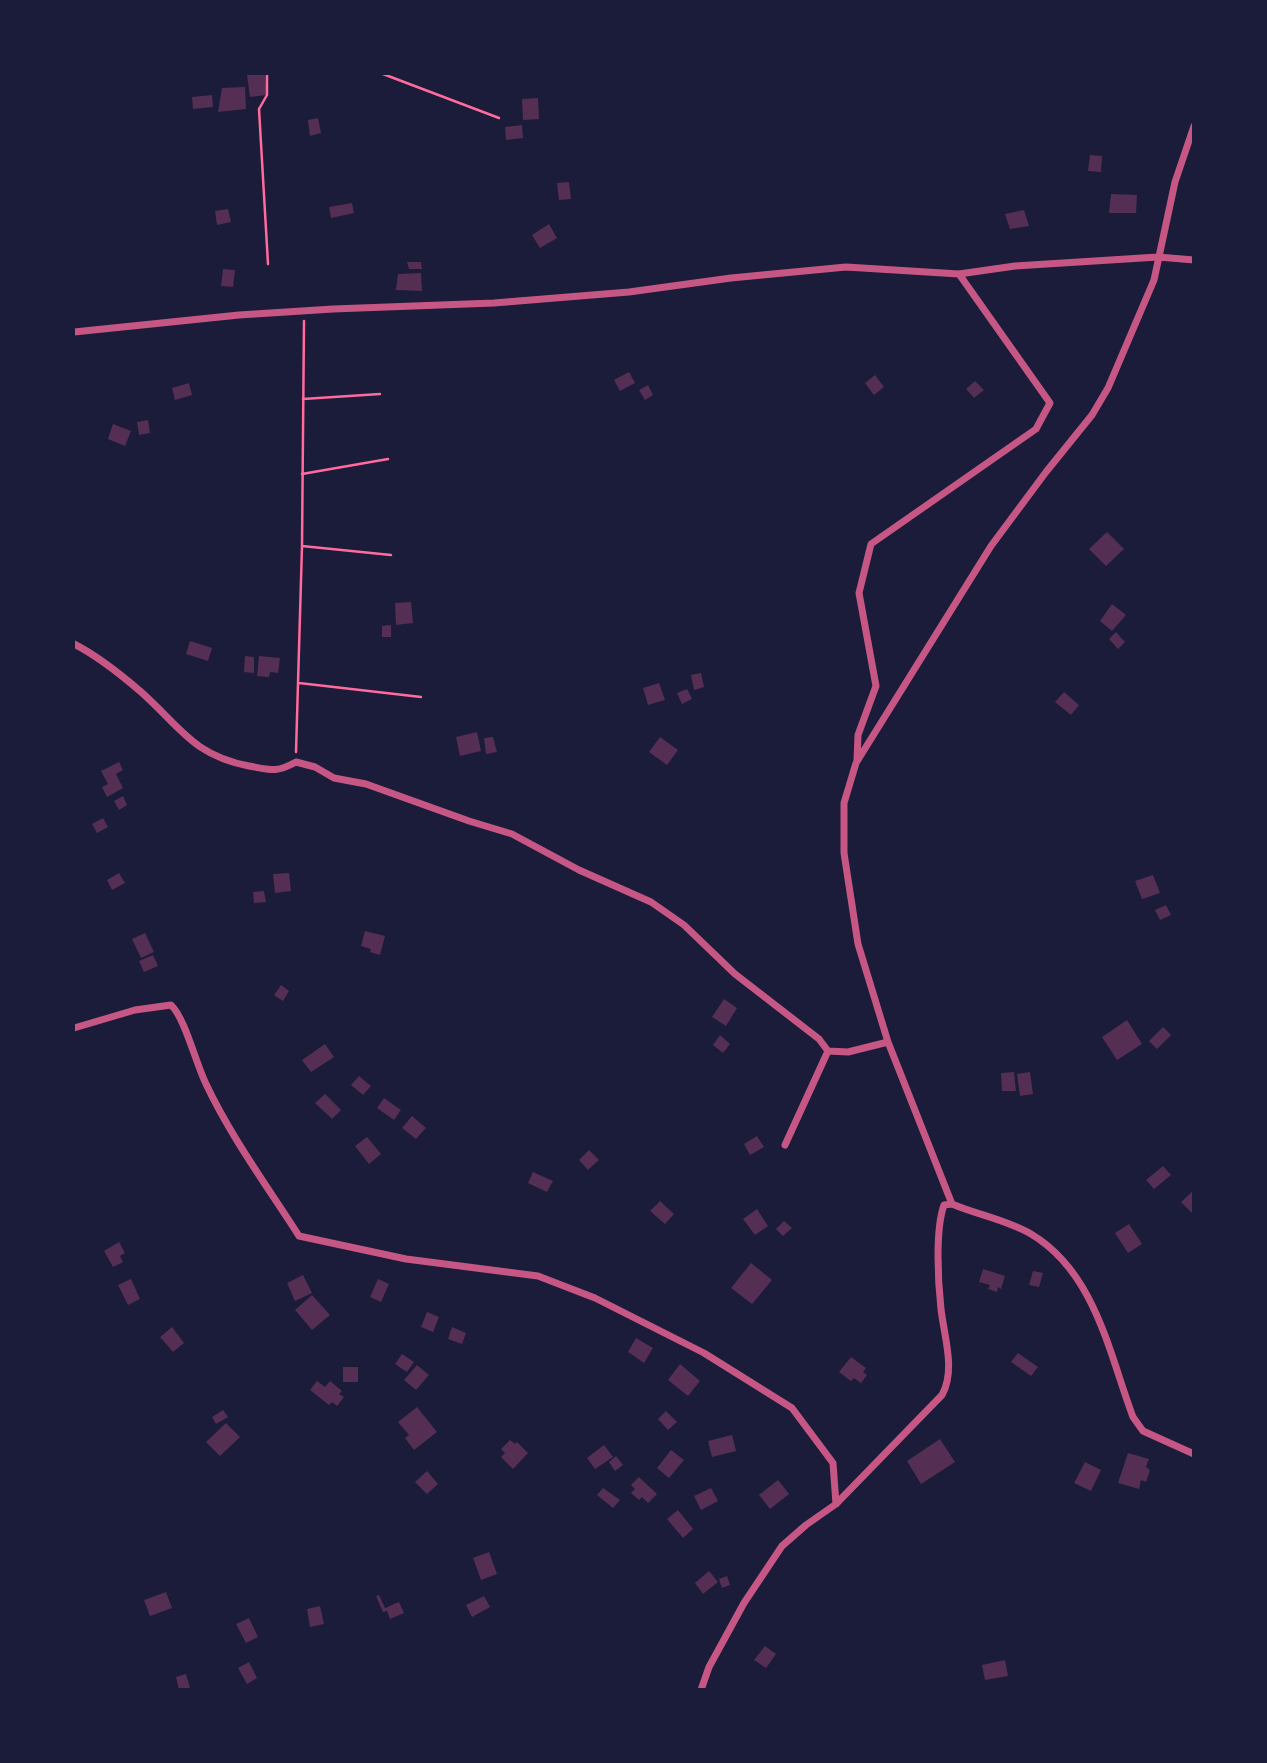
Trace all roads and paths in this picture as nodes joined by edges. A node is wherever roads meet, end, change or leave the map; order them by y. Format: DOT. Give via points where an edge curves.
graph roads {
  1 [pos="267,74"];
  2 [pos="383,74"];
  3 [pos="499,118"];
  4 [pos="1194,125"];
  5 [pos="1158,257"];
  6 [pos="1194,260"];
  7 [pos="268,264"];
  8 [pos="959,274"];
  9 [pos="304,311"];
  10 [pos="74,332"];
  11 [pos="380,394"];
  12 [pos="303,400"];
  13 [pos="388,459"];
  14 [pos="302,474"];
  15 [pos="302,546"];
  16 [pos="391,555"];
  17 [pos="74,644"];
  18 [pos="298,683"];
  19 [pos="421,697"];
  20 [pos="296,762"];
  21 [pos="856,763"];
  22 [pos="74,1028"];
  23 [pos="888,1042"];
  24 [pos="828,1051"];
  25 [pos="785,1145"];
  26 [pos="951,1204"];
  27 [pos="1194,1454"];
  28 [pos="836,1504"];
  29 [pos="701,1689"];
  1 -- 7 [label="path" via="267,95 259,109"];
  2 -- 3 [label="path"];
  4 -- 5 [label="street" via="1175,181"];
  5 -- 6 [label="street"];
  5 -- 8 [label="street"];
  5 -- 21 [label="street" via="1154,280 1092,415 991,546"];
  8 -- 9 [label="street" via="846,267 495,303"];
  8 -- 21 [label="street" via="1049,403 1037,429 871,544 859,593 876,686 858,735"];
  9 -- 10 [label="street"];
  9 -- 12 [label="path"];
  11 -- 12 [label="path"];
  12 -- 14 [label="path"];
  13 -- 14 [label="path"];
  14 -- 15 [label="path"];
  15 -- 16 [label="path"];
  15 -- 18 [label="path"];
  17 -- 20 [label="street" via="121,675 215,757 280,771"];
  18 -- 19 [label="path"];
  18 -- 20 [label="path"];
  20 -- 24 [label="street" via="512,834 651,902 684,925"];
  21 -- 23 [label="street" via="844,803 844,853 858,944"];
  22 -- 28 [label="street" via="171,1005 211,1094 299,1236 406,1259 538,1276 595,1298 704,1353 792,1408 833,1463"];
  23 -- 24 [label="street" via="861,1050"];
  23 -- 26 [label="street"];
  24 -- 25 [label="street"];
  26 -- 27 [label="street" via="1014,1225 1055,1253 1084,1289 1096,1313 1133,1417 1143,1431"];
  26 -- 28 [label="street" via="944,1205 938,1232 946,1388"];
  28 -- 29 [label="street" via="782,1546 738,1614"];
}
